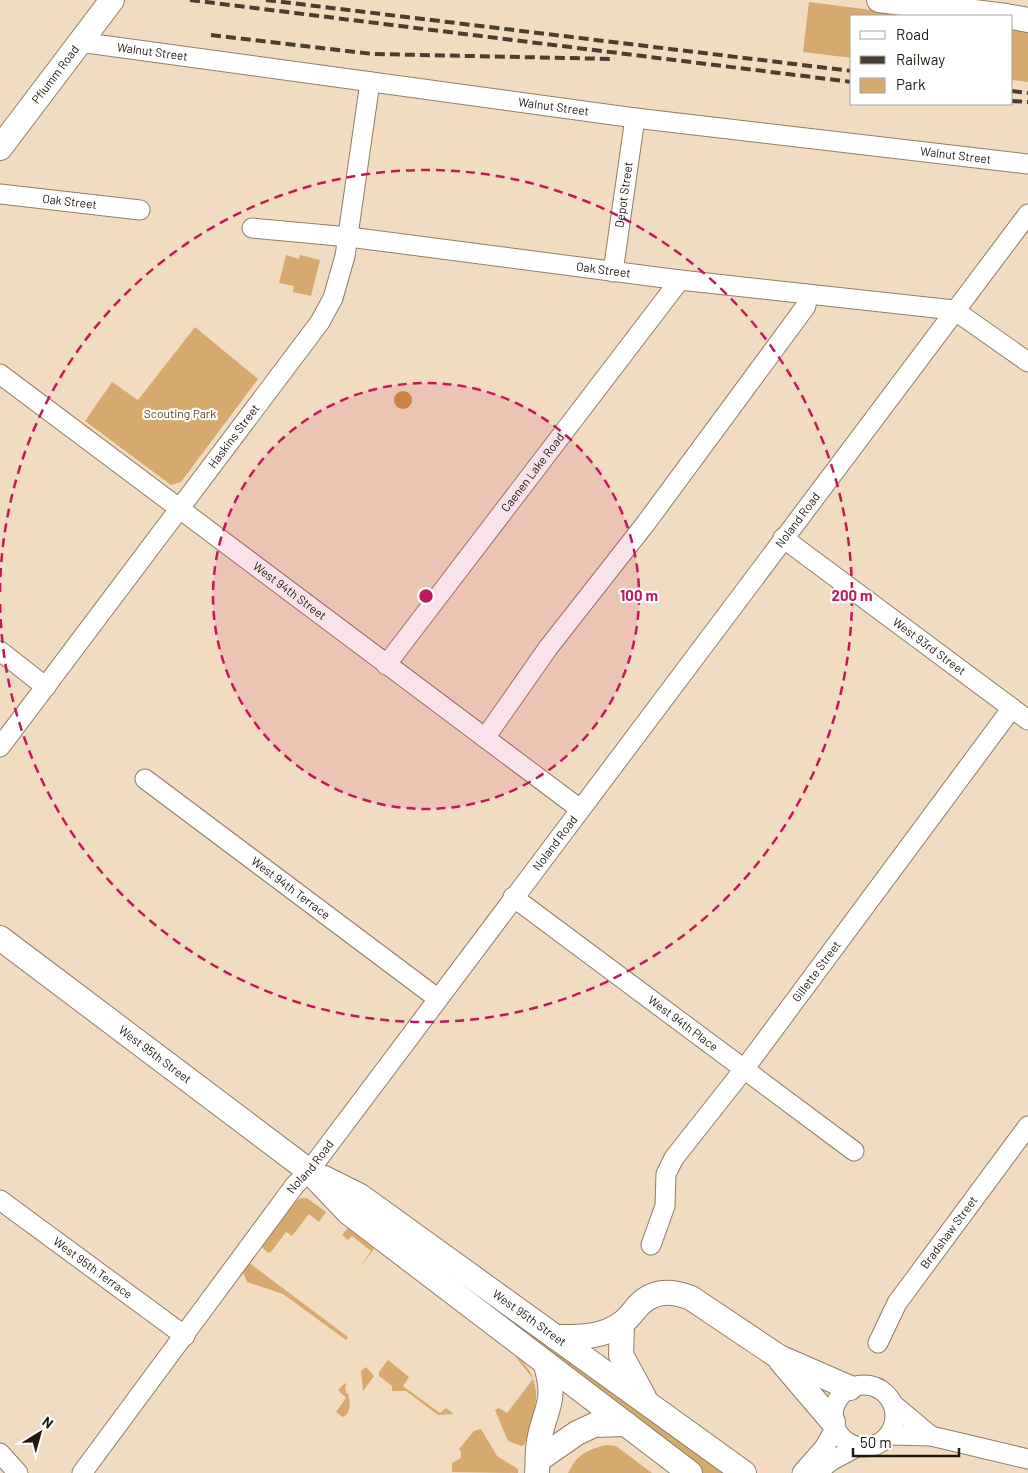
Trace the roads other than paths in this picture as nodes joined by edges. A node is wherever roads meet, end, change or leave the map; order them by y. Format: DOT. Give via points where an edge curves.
graph roads {
  1 [pos="112,0"];
  2 [pos="879,0"];
  3 [pos="998,15"];
  4 [pos="1013,17"];
  5 [pos="1028,20"];
  6 [pos="79,42"];
  7 [pos="370,82"];
  8 [pos="635,118"];
  9 [pos="0,148"];
  10 [pos="1028,164"];
  11 [pos="0,194"];
  12 [pos="140,210"];
  13 [pos="1025,224"];
  14 [pos="252,228"];
  15 [pos="349,237"];
  16 [pos="613,272"];
  17 [pos="680,280"];
  18 [pos="807,294"];
  19 [pos="954,310"];
  20 [pos="1028,362"];
  21 [pos="0,374"];
  22 [pos="180,509"];
  23 [pos="784,538"];
  24 [pos="0,650"];
  25 [pos="386,665"];
  26 [pos="46,687"];
  27 [pos="1012,708"];
  28 [pos="1028,720"];
  29 [pos="485,738"];
  30 [pos="0,748"];
  31 [pos="145,780"];
  32 [pos="580,808"];
  33 [pos="513,897"];
  34 [pos="0,938"];
  35 [pos="437,998"];
  36 [pos="744,1068"];
  37 [pos="1028,1126"];
  38 [pos="854,1151"];
  39 [pos="309,1171"];
  40 [pos="0,1200"];
  41 [pos="651,1246"];
  42 [pos="622,1324"];
  43 [pos="184,1336"];
  44 [pos="555,1337"];
  45 [pos="878,1343"];
  46 [pos="779,1357"];
  47 [pos="546,1365"];
  48 [pos="850,1388"];
  49 [pos="894,1405"];
  50 [pos="652,1409"];
  51 [pos="626,1424"];
  52 [pos="834,1426"];
  53 [pos="890,1435"];
  54 [pos="931,1436"];
  55 [pos="857,1447"];
  56 [pos="0,1453"];
  57 [pos="1028,1459"];
  58 [pos="537,1467"];
  59 [pos="18,1473"];
  60 [pos="82,1473"];
  61 [pos="690,1473"];
  62 [pos="744,1473"];
  63 [pos="802,1473"];
  64 [pos="816,1473"];
  1 -- 6 [label="main road, Pflumm Road"];
  2 -- 3 [label="main road"];
  4 -- 5 [label="main road"];
  6 -- 7 [label="street, Walnut Street"];
  6 -- 9 [label="main road, Pflumm Road"];
  7 -- 8 [label="street, Walnut Street"];
  7 -- 15 [label="street, Haskins Street"];
  8 -- 10 [label="street, Walnut Street"];
  8 -- 16 [label="street, Depot Street"];
  11 -- 12 [label="street, Oak Street"];
  13 -- 19 [label="street, Noland Road"];
  14 -- 15 [label="street, Oak Street"];
  15 -- 16 [label="street, Oak Street"];
  15 -- 22 [label="street, Haskins Street" via="333,298 320,322"];
  16 -- 17 [label="street, Oak Street"];
  17 -- 18 [label="street, Oak Street"];
  17 -- 25 [label="street, Caenen Lake Road"];
  18 -- 19 [label="street, Oak Street"];
  18 -- 29 [label="street" via="806,306 646,523 548,648"];
  19 -- 20 [label="street"];
  19 -- 23 [label="street, Noland Road"];
  21 -- 22 [label="street, West 94th Street"];
  22 -- 25 [label="street, West 94th Street"];
  22 -- 26 [label="street, Haskins Street"];
  23 -- 27 [label="street, West 93rd Street"];
  23 -- 32 [label="street, Noland Road"];
  24 -- 26 [label="street"];
  25 -- 29 [label="street, West 94th Street"];
  26 -- 30 [label="street, Haskins Street"];
  27 -- 28 [label="street, West 93rd Street"];
  27 -- 36 [label="street, Gillette Street"];
  29 -- 32 [label="street, West 94th Street"];
  31 -- 35 [label="street, West 94th Terrace"];
  32 -- 33 [label="street, Noland Road"];
  33 -- 35 [label="street, Noland Road"];
  33 -- 36 [label="street, West 94th Place"];
  34 -- 39 [label="main road, West 95th Street"];
  35 -- 39 [label="street, Noland Road"];
  36 -- 38 [label="street, West 94th Place"];
  36 -- 41 [label="street, Gillette Street" via="674,1158 666,1174 665,1206"];
  37 -- 45 [label="street, Bradshaw Street" via="897,1303"];
  39 -- 43 [label="street, Noland Road"];
  39 -- 44 [label="main road, West 95th Street" via="360,1196"];
  39 -- 47 [label="main road, West 95th Street" via="349,1213"];
  40 -- 43 [label="street, West 95th Terrace"];
  42 -- 44 [label="main road" via="590,1337"];
  42 -- 46 [label="main road" via="643,1301 657,1293 675,1292 691,1298"];
  42 -- 50 [label="main road" via="621,1355"];
  43 -- 60 [label="street, Noland Road"];
  44 -- 50 [label="main road, West 95th Street"];
  46 -- 48 [label="main road"];
  46 -- 52 [label="main road"];
  47 -- 51 [label="main road, West 95th Street"];
  47 -- 58 [label="main road" via="552,1385 551,1405 538,1442"];
  48 -- 49 [label="street" via="866,1385 880,1389"];
  48 -- 52 [label="street" via="836,1402"];
  49 -- 53 [label="street" via="896,1415"];
  49 -- 54 [label="street"];
  50 -- 62 [label="main road, West 95th Street"];
  51 -- 58 [label="main road" via="594,1425 577,1433"];
  51 -- 61 [label="main road, West 95th Street"];
  52 -- 55 [label="street" via="840,1438"];
  52 -- 63 [label="street" via="824,1448"];
  53 -- 54 [label="street"];
  53 -- 55 [label="street" via="875,1446"];
  54 -- 57 [label="street"];
  55 -- 64 [label="street"];
  56 -- 59 [label="street"];
}
